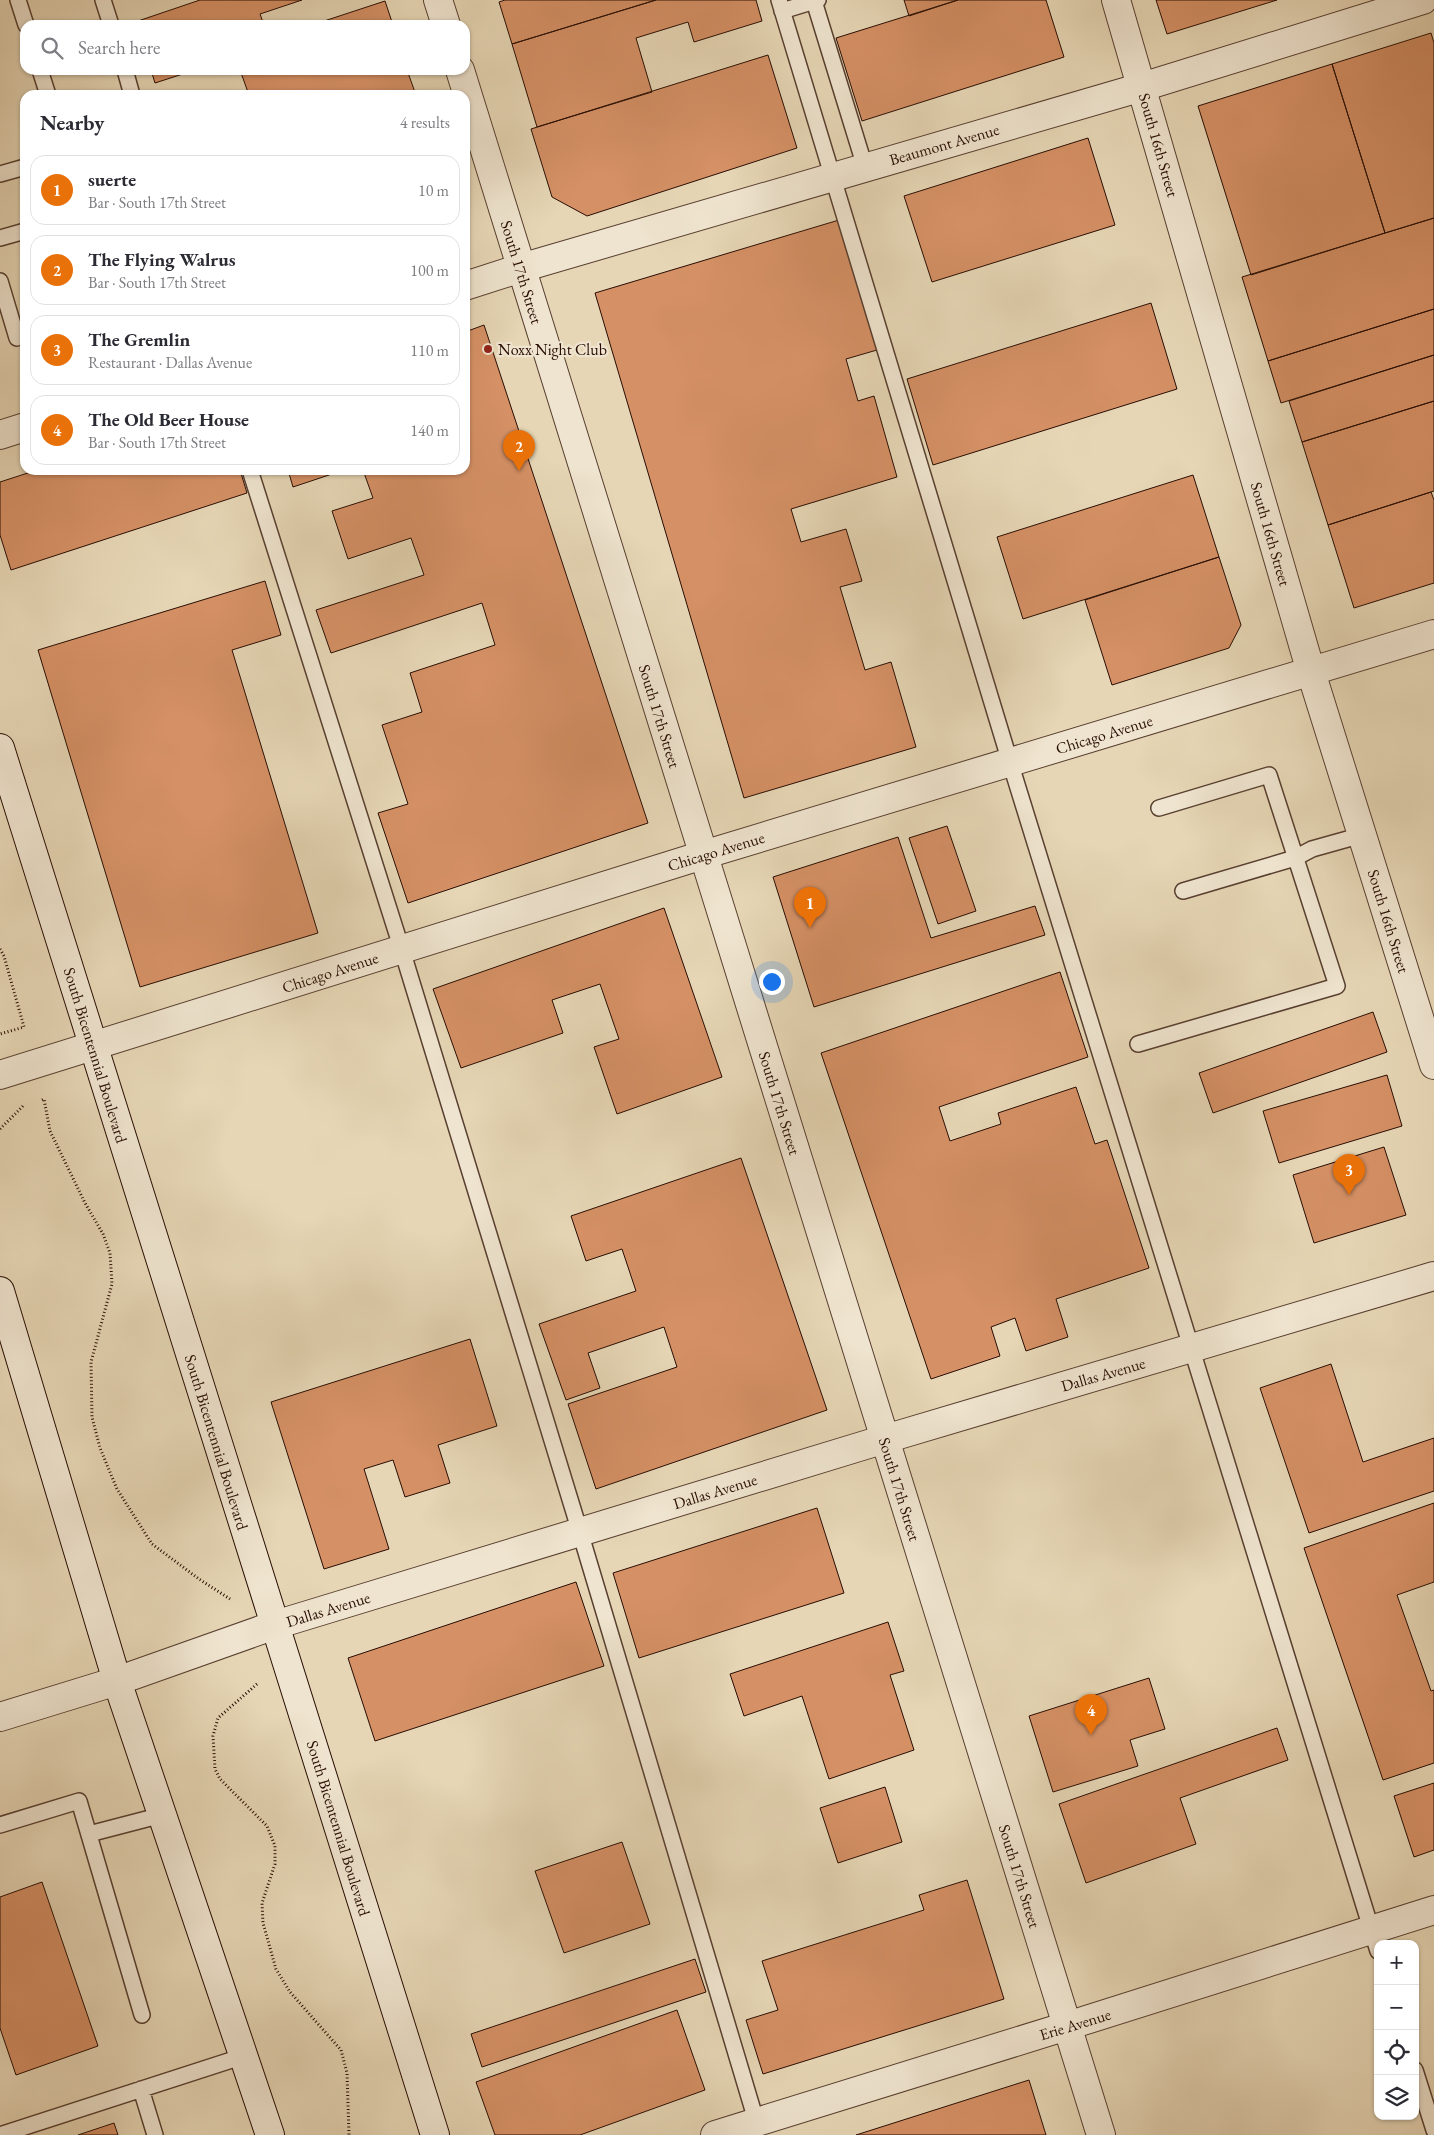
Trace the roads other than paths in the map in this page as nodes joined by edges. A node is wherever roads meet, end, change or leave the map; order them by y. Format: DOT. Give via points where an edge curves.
graph roads {
  1 [pos="18,0"];
  2 [pos="103,0"];
  3 [pos="438,0"];
  4 [pos="1116,0"];
  5 [pos="1423,0"];
  6 [pos="816,1"];
  7 [pos="780,6"];
  8 [pos="24,20"];
  9 [pos="109,20"];
  10 [pos="444,20"];
  11 [pos="42,75"];
  12 [pos="126,75"];
  13 [pos="462,75"];
  14 [pos="1142,87"];
  15 [pos="46,90"];
  16 [pos="131,90"];
  17 [pos="466,90"];
  18 [pos="470,102"];
  19 [pos="865,167"];
  20 [pos="20,168"];
  21 [pos="0,174"];
  22 [pos="834,177"];
  23 [pos="20,232"];
  24 [pos="0,238"];
  25 [pos="521,268"];
  26 [pos="0,281"];
  27 [pos="470,284"];
  28 [pos="17,338"];
  29 [pos="20,430"];
  30 [pos="0,436"];
  31 [pos="252,475"];
  32 [pos="1434,634"];
  33 [pos="1311,672"];
  34 [pos="0,748"];
  35 [pos="1010,762"];
  36 [pos="1160,808"];
  37 [pos="1362,835"];
  38 [pos="703,855"];
  39 [pos="1295,858"];
  40 [pos="1183,891"];
  41 [pos="402,950"];
  42 [pos="1138,1044"];
  43 [pos="94,1047"];
  44 [pos="1434,1065"];
  45 [pos="0,1075"];
  46 [pos="1434,1276"];
  47 [pos="0,1291"];
  48 [pos="1190,1348"];
  49 [pos="885,1439"];
  50 [pos="580,1532"];
  51 [pos="275,1625"];
  52 [pos="117,1681"];
  53 [pos="0,1717"];
  54 [pos="162,1815"];
  55 [pos="0,1825"];
  56 [pos="89,1834"];
  57 [pos="1434,1910"];
  58 [pos="1376,1940"];
  59 [pos="1374,1941"];
  60 [pos="142,2015"];
  61 [pos="1067,2026"];
  62 [pos="244,2056"];
  63 [pos="1417,2075"];
  64 [pos="141,2089"];
  65 [pos="759,2129"];
  66 [pos="1434,2130"];
  67 [pos="0,2135"];
  68 [pos="155,2135"];
  69 [pos="270,2135"];
  70 [pos="435,2135"];
  71 [pos="715,2135"];
  72 [pos="1101,2135"];
  1 -- 8 [label="lane"];
  2 -- 9 [label="lane"];
  3 -- 10 [label="street"];
  4 -- 14 [label="street, South 16th Street"];
  5 -- 14 [label="street, Beaumont Avenue"];
  6 -- 7 [label="lane"];
  6 -- 19 [label="lane"];
  7 -- 22 [label="lane"];
  11 -- 15 [label="lane"];
  12 -- 16 [label="lane"];
  13 -- 17 [label="street, South 17th Street"];
  14 -- 19 [label="street, Beaumont Avenue"];
  14 -- 33 [label="street, South 16th Street"];
  18 -- 25 [label="street, South 17th Street"];
  19 -- 22 [label="street, Beaumont Avenue"];
  20 -- 21 [label="lane"];
  22 -- 25 [label="street, Beaumont Avenue"];
  22 -- 35 [label="lane"];
  23 -- 24 [label="lane"];
  25 -- 27 [label="street, Beaumont Avenue"];
  25 -- 38 [label="street, South 17th Street"];
  26 -- 28 [label="lane"];
  29 -- 30 [label="street"];
  31 -- 41 [label="lane"];
  32 -- 33 [label="street, Chicago Avenue"];
  33 -- 35 [label="street, Chicago Avenue"];
  33 -- 37 [label="street, South 16th Street"];
  34 -- 43 [label="street, South Bicentennial Boulevard"];
  35 -- 38 [label="street, Chicago Avenue"];
  35 -- 48 [label="lane"];
  36 -- 39 [label="lane" via="1269,775"];
  37 -- 39 [label="lane" via="1312,849"];
  37 -- 44 [label="street, South 16th Street"];
  38 -- 41 [label="street, Chicago Avenue"];
  38 -- 49 [label="street, South 17th Street"];
  39 -- 40 [label="lane"];
  39 -- 42 [label="lane" via="1337,986"];
  41 -- 43 [label="street, Chicago Avenue"];
  41 -- 50 [label="lane"];
  43 -- 45 [label="street, Chicago Avenue"];
  43 -- 51 [label="street, South Bicentennial Boulevard"];
  46 -- 48 [label="street, Dallas Avenue"];
  47 -- 52 [label="street"];
  48 -- 49 [label="street, Dallas Avenue"];
  48 -- 59 [label="lane"];
  49 -- 50 [label="street, Dallas Avenue"];
  49 -- 61 [label="street, South 17th Street"];
  50 -- 51 [label="street, Dallas Avenue"];
  50 -- 65 [label="lane"];
  51 -- 52 [label="street, Dallas Avenue"];
  51 -- 70 [label="street, South Bicentennial Boulevard"];
  52 -- 53 [label="street, Dallas Avenue"];
  52 -- 54 [label="street"];
  54 -- 56 [label="lane"];
  54 -- 62 [label="street"];
  55 -- 56 [label="lane" via="79,1801"];
  56 -- 60 [label="lane"];
  57 -- 58 [label="street, Erie Avenue"];
  59 -- 61 [label="street, Erie Avenue"];
  61 -- 65 [label="street, Erie Avenue"];
  61 -- 72 [label="street, South 17th Street"];
  62 -- 64 [label="lane"];
  62 -- 69 [label="street"];
  63 -- 66 [label="lane"];
  64 -- 67 [label="lane"];
  64 -- 68 [label="lane"];
  65 -- 71 [label="street, Erie Avenue"];
}
